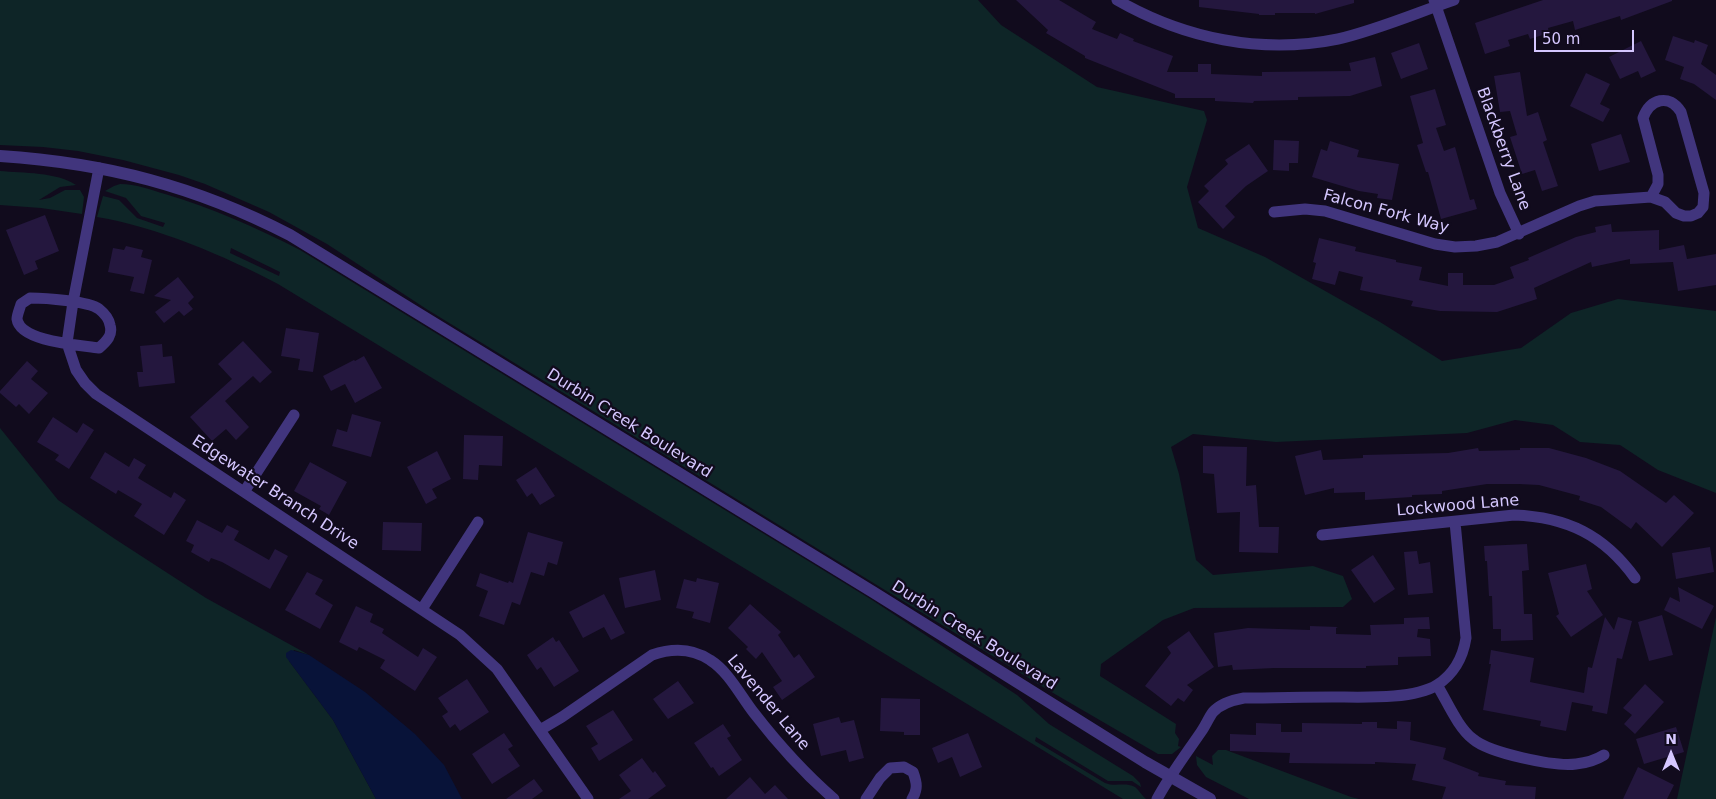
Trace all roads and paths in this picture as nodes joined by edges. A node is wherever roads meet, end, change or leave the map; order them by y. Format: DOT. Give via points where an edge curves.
graph roads {
  1 [pos="1117,0"];
  2 [pos="1454,0"];
  3 [pos="1435,3"];
  4 [pos="0,156"];
  5 [pos="99,168"];
  6 [pos="1650,196"];
  7 [pos="1274,212"];
  8 [pos="1519,234"];
  9 [pos="73,302"];
  10 [pos="67,343"];
  11 [pos="294,415"];
  12 [pos="244,492"];
  13 [pos="478,522"];
  14 [pos="1455,522"];
  15 [pos="1322,535"];
  16 [pos="1636,578"];
  17 [pos="422,609"];
  18 [pos="1437,685"];
  19 [pos="540,730"];
  20 [pos="1604,755"];
  21 [pos="1169,776"];
  22 [pos="588,799"];
  23 [pos="834,799"];
  24 [pos="866,799"];
  25 [pos="912,799"];
  26 [pos="1157,799"];
  27 [pos="1210,799"];
  1 -- 3 [label="street" via="1162,23 1195,34 1250,44 1284,45 1338,39"];
  2 -- 3 [label="street"];
  3 -- 8 [label="street, Blackberry Lane" via="1500,192"];
  4 -- 5 [label="street, Durbin Creek Boulevard"];
  5 -- 9 [label="street, Edgewater Branch Drive"];
  5 -- 21 [label="street, Durbin Creek Boulevard" via="185,189 290,235"];
  6 -- 6 [label="street" via="1684,216 1698,213 1703,207 1704,193 1681,112 1671,102 1650,104 1643,118 1658,174 1658,184"];
  6 -- 8 [label="street, Blackberry Lane" via="1595,201"];
  7 -- 8 [label="street, Falcon Fork Way" via="1325,211 1434,244 1455,247 1497,242"];
  9 -- 10 [label="street, Edgewater Branch Drive"];
  9 -- 10 [label="street" via="99,308 111,328 109,340 99,348"];
  9 -- 10 [label="street" via="30,298 21,304 17,320 24,331 38,338"];
  10 -- 12 [label="street, Edgewater Branch Drive" via="76,370 96,394"];
  11 -- 12 [label="street"];
  12 -- 17 [label="street, Edgewater Branch Drive"];
  13 -- 17 [label="street"];
  14 -- 15 [label="street, Lockwood Lane"];
  14 -- 16 [label="street, Lockwood Lane" via="1514,515 1555,520 1574,526 1608,548"];
  14 -- 18 [label="street" via="1466,638 1458,663"];
  17 -- 19 [label="street, Edgewater Branch Drive" via="460,635 497,669"];
  18 -- 20 [label="street" via="1465,732 1486,748 1558,764 1590,761"];
  18 -- 21 [label="street" via="1416,694 1233,700 1214,712"];
  19 -- 22 [label="street, Edgewater Branch Drive"];
  19 -- 23 [label="street, Lavender Lane" via="652,655 669,650 687,650 718,665 784,750"];
  21 -- 26 [label="street"];
  21 -- 27 [label="street, Durbin Creek Boulevard"];
  24 -- 25 [label="street" via="890,768 904,768 914,772 917,783"];
}
